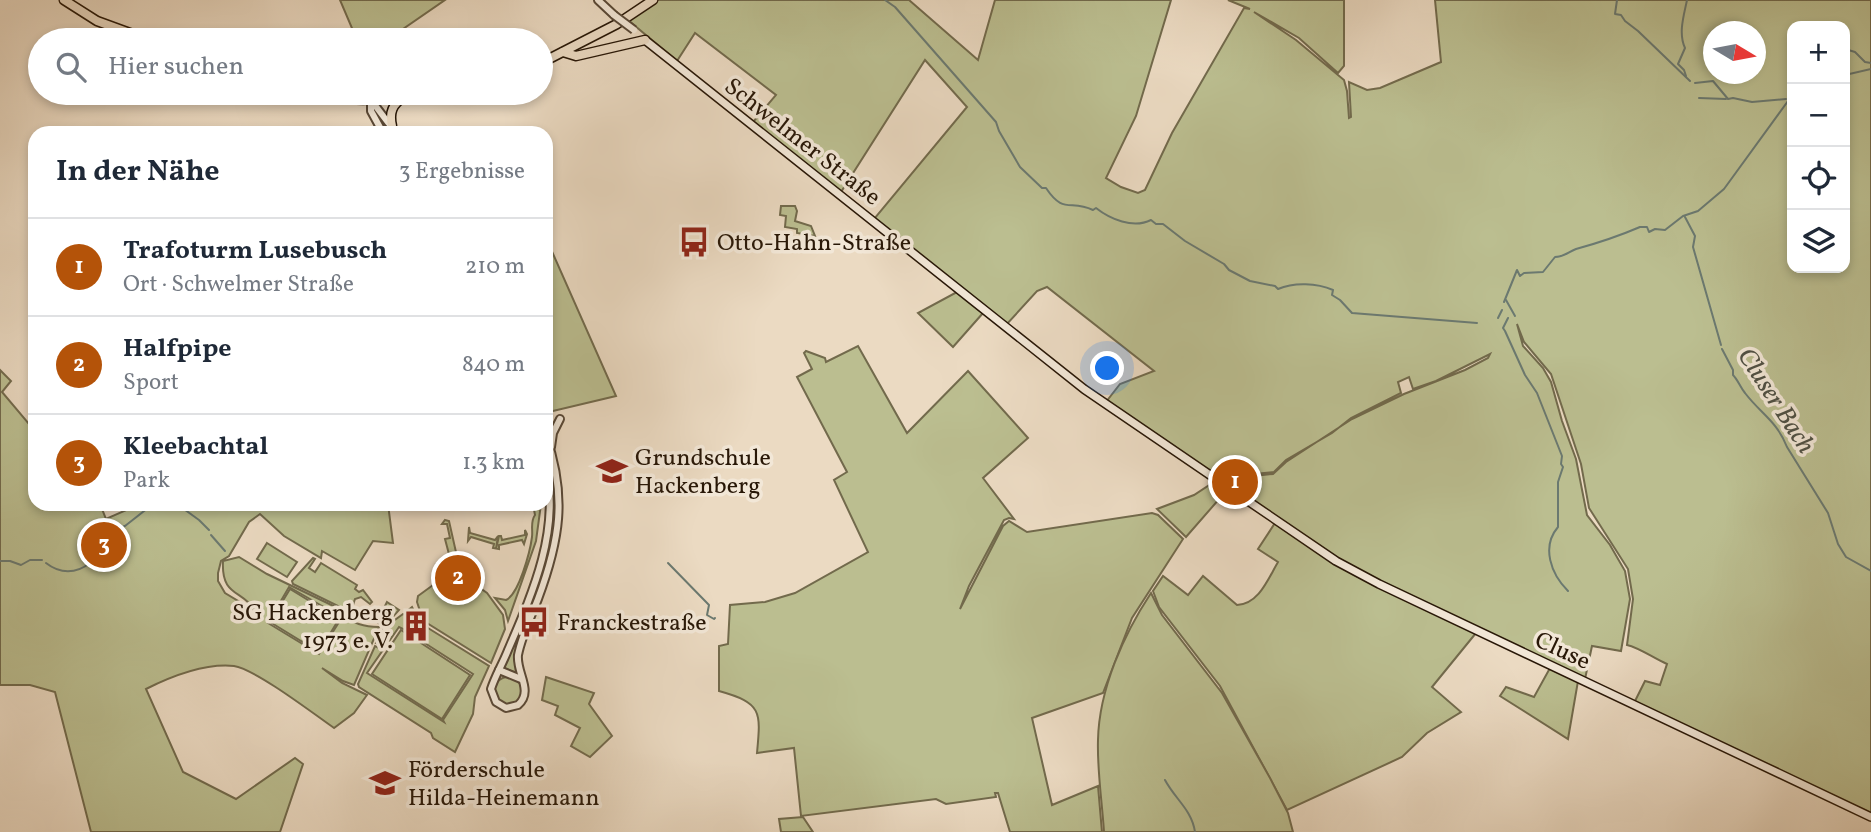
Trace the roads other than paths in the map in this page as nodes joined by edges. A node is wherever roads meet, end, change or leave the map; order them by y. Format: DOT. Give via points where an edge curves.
graph roads {
  1 [pos="64,0"];
  2 [pos="598,0"];
  3 [pos="653,0"];
  4 [pos="115,28"];
  5 [pos="645,40"];
  6 [pos="563,52"];
  7 [pos="553,57"];
  8 [pos="371,105"];
  9 [pos="375,105"];
  10 [pos="394,105"];
  11 [pos="379,126"];
  12 [pos="391,126"];
  13 [pos="393,126"];
  14 [pos="560,419"];
  15 [pos="553,433"];
  16 [pos="553,459"];
  17 [pos="550,511"];
  18 [pos="1477,631"];
  19 [pos="499,670"];
  20 [pos="521,679"];
  21 [pos="1871,817"];
  1 -- 4 [label="main road"];
  2 -- 5 [label="street, Schwelmer Straße, bridge"];
  3 -- 6 [label="main road"];
  5 -- 6 [label="main road" via="576,56"];
  5 -- 18 [label="main road, Schwelmer Straße" via="1101,401 1336,561"];
  6 -- 7 [label="main road"];
  8 -- 11 [label="street"];
  9 -- 12 [label="street"];
  10 -- 13 [label="main road"];
  14 -- 15 [label="street"];
  16 -- 20 [label="street" via="559,490 558,531 519,651"];
  17 -- 19 [label="street" via="547,541 533,585"];
  18 -- 21 [label="main road, Cluse"];
  19 -- 20 [label="street"];
  19 -- 20 [label="street" via="491,692 501,707 513,708 522,701 526,689"];
}
